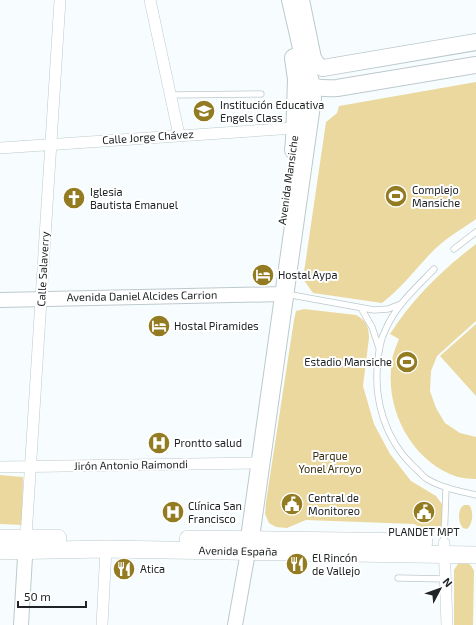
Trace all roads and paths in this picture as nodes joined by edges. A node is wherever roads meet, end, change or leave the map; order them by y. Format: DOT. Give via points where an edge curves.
graph roads {
  1 [pos="60,0"];
  2 [pos="150,0"];
  3 [pos="282,0"];
  4 [pos="291,0"];
  5 [pos="301,0"];
  6 [pos="295,34"];
  7 [pos="476,42"];
  8 [pos="476,65"];
  9 [pos="304,83"];
  10 [pos="260,94"];
  11 [pos="171,95"];
  12 [pos="295,128"];
  13 [pos="179,135"];
  14 [pos="50,144"];
  15 [pos="0,148"];
  16 [pos="476,232"];
  17 [pos="454,249"];
  18 [pos="434,269"];
  19 [pos="277,293"];
  20 [pos="41,298"];
  21 [pos="0,300"];
  22 [pos="401,304"];
  23 [pos="361,308"];
  24 [pos="379,348"];
  25 [pos="261,463"];
  26 [pos="30,466"];
  27 [pos="0,467"];
  28 [pos="446,488"];
  29 [pos="476,495"];
  30 [pos="0,538"];
  31 [pos="26,543"];
  32 [pos="476,543"];
  33 [pos="248,545"];
  34 [pos="444,548"];
  35 [pos="106,549"];
  36 [pos="0,551"];
  37 [pos="476,555"];
  38 [pos="398,578"];
  39 [pos="446,579"];
  40 [pos="21,625"];
  41 [pos="102,625"];
  42 [pos="235,625"];
  43 [pos="446,625"];
  1 -- 14 [label="street, Calle Salaverry"];
  2 -- 11 [label="street"];
  3 -- 6 [label="highway, Avenida Mansiche"];
  4 -- 6 [label="highway, Avenida Mansiche"];
  5 -- 7 [label="main road" via="313,58 318,66 323,68"];
  6 -- 9 [label="highway, Avenida Mansiche"];
  8 -- 9 [label="main road" via="337,88 326,89"];
  9 -- 12 [label="highway, Avenida Mansiche"];
  9 -- 19 [label="highway, Avenida Mansiche" via="312,98"];
  10 -- 11 [label="lane"];
  11 -- 13 [label="street"];
  12 -- 13 [label="street, Calle Jorge Chávez"];
  12 -- 19 [label="highway, Avenida Mansiche"];
  13 -- 14 [label="street, Calle Jorge Chávez"];
  14 -- 15 [label="street, Calle Jorge Chávez"];
  14 -- 20 [label="street, Calle Salaverry"];
  16 -- 17 [label="lane"];
  18 -- 22 [label="lane"];
  19 -- 20 [label="street, Avenida Daniel Alcides Carrion"];
  19 -- 23 [label="lane"];
  19 -- 25 [label="highway, Avenida Mansiche" via="266,342 275,359"];
  20 -- 21 [label="street, Avenida Daniel Alcides Carrion"];
  20 -- 26 [label="street, Calle Salaverry"];
  22 -- 23 [label="lane" via="388,309"];
  22 -- 24 [label="lane" via="391,318"];
  23 -- 24 [label="lane"];
  24 -- 28 [label="lane" via="376,377 379,406 389,434 405,458 426,478"];
  25 -- 26 [label="street, Jirón Antonio Raimondi"];
  25 -- 33 [label="highway, Avenida Mansiche"];
  26 -- 27 [label="street, Jirón Antonio Raimondi"];
  26 -- 31 [label="street, Calle Salaverry"];
  28 -- 29 [label="lane"];
  28 -- 34 [label="lane"];
  30 -- 31 [label="main road, Avenida España"];
  31 -- 33 [label="main road, Avenida España"];
  31 -- 35 [label="main road, Avenida España"];
  31 -- 36 [label="main road, Avenida España"];
  31 -- 40 [label="street"];
  32 -- 34 [label="main road, Avenida España"];
  33 -- 34 [label="main road, Avenida España"];
  33 -- 35 [label="main road, Avenida España"];
  33 -- 42 [label="street"];
  34 -- 37 [label="main road, Avenida España"];
  34 -- 39 [label="street"];
  35 -- 41 [label="street"];
  38 -- 39 [label="lane"];
  39 -- 43 [label="street"];
}
